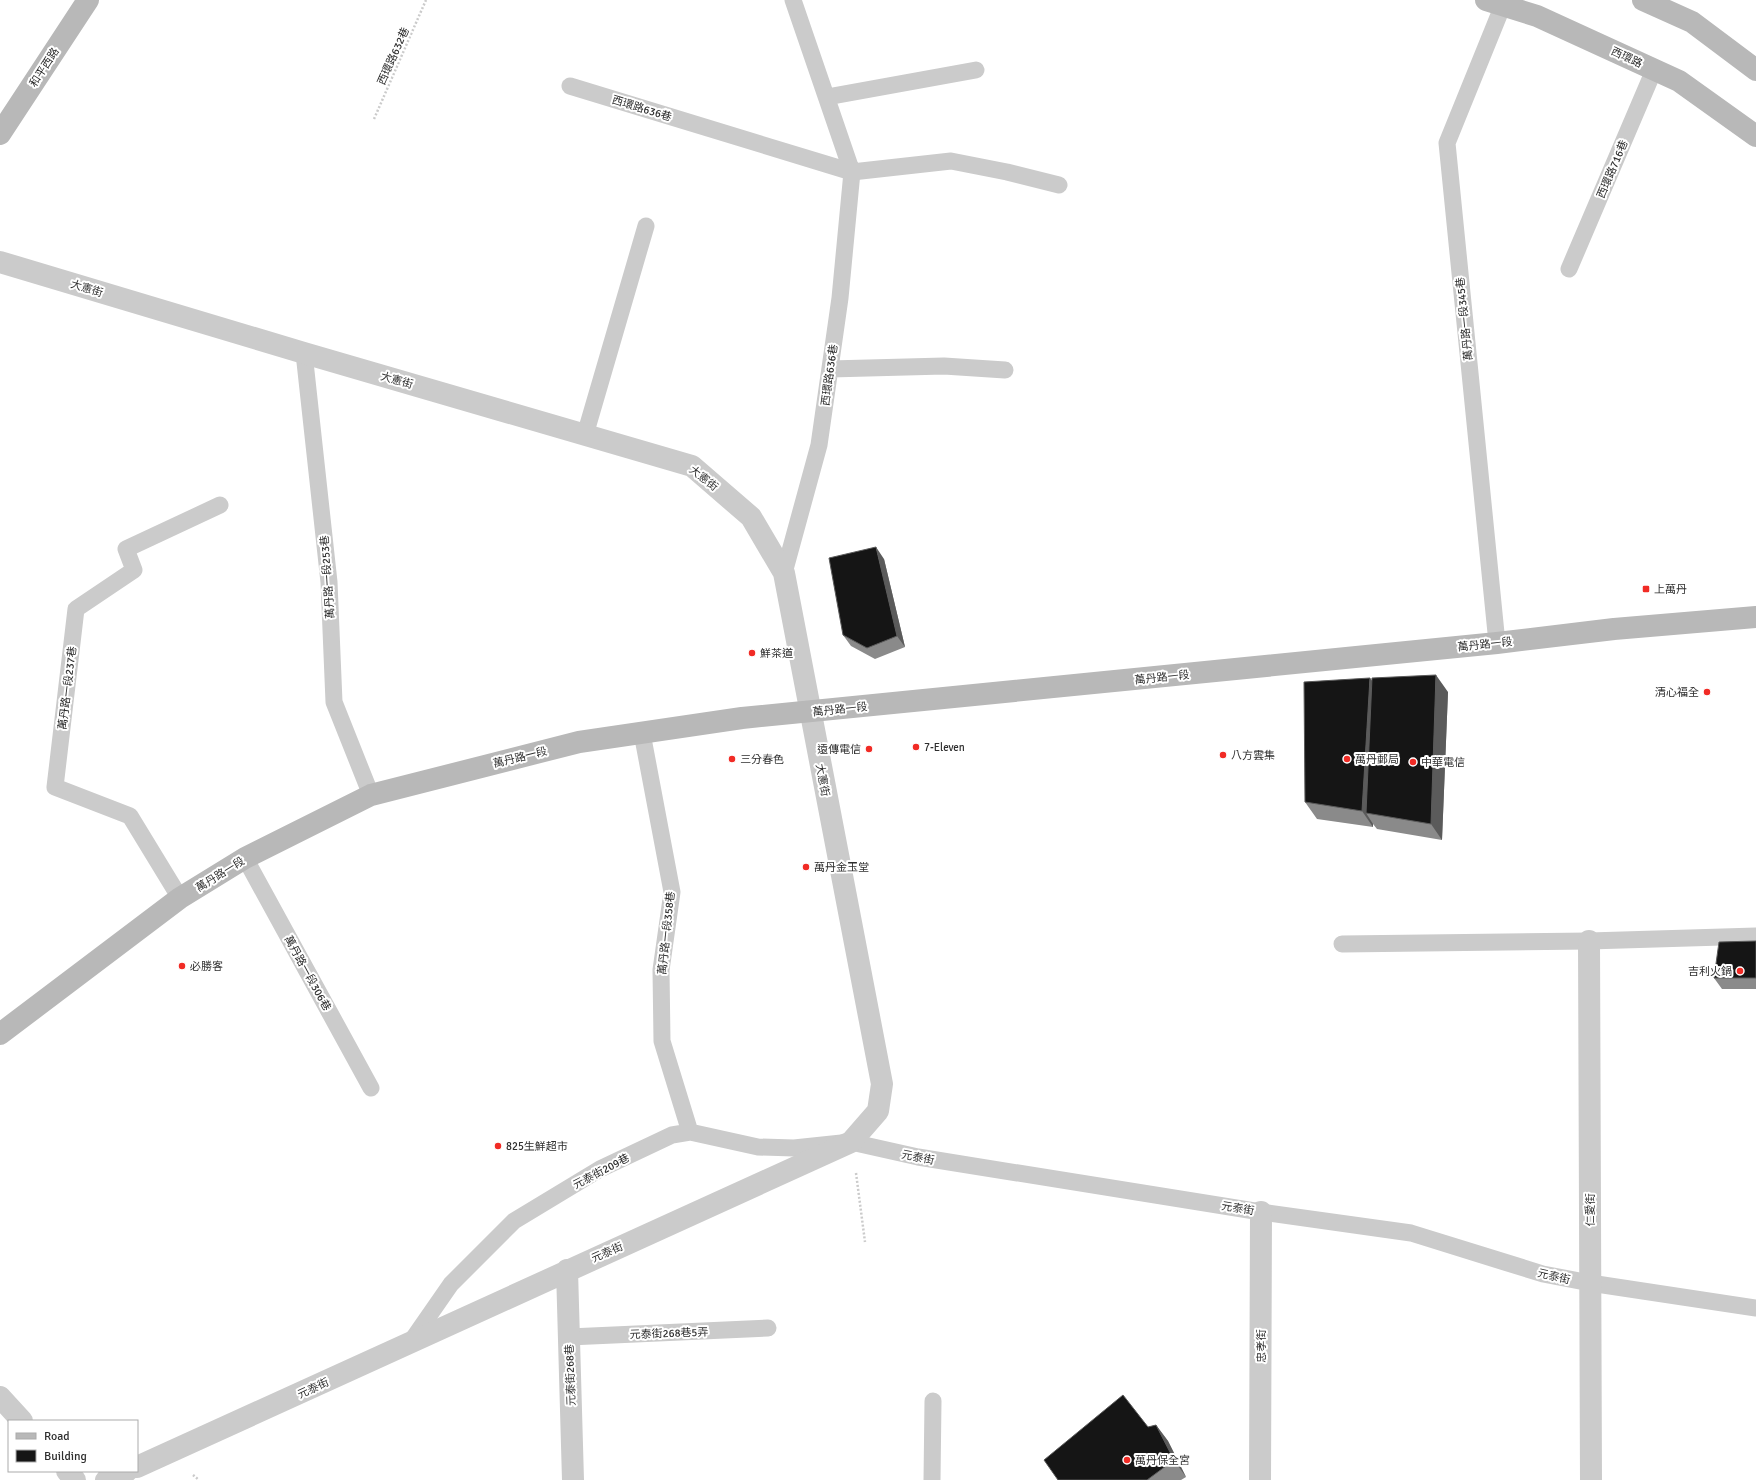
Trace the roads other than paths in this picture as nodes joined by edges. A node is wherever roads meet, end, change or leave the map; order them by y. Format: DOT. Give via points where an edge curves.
graph roads {
  1 [pos="88,0"];
  2 [pos="793,0"];
  3 [pos="1643,0"];
  4 [pos="1495,2"];
  5 [pos="976,70"];
  6 [pos="1654,70"];
  7 [pos="1756,70"];
  8 [pos="570,86"];
  9 [pos="827,97"];
  10 [pos="0,134"];
  11 [pos="1756,136"];
  12 [pos="852,172"];
  13 [pos="1059,185"];
  14 [pos="646,226"];
  15 [pos="0,262"];
  16 [pos="1569,269"];
  17 [pos="304,353"];
  18 [pos="830,369"];
  19 [pos="1005,370"];
  20 [pos="585,435"];
  21 [pos="220,505"];
  22 [pos="784,573"];
  23 [pos="1756,617"];
  24 [pos="1497,643"];
  25 [pos="810,712"];
  26 [pos="642,733"];
  27 [pos="371,795"];
  28 [pos="245,858"];
  29 [pos="180,898"];
  30 [pos="1756,936"];
  31 [pos="1589,941"];
  32 [pos="1342,944"];
  33 [pos="0,1034"];
  34 [pos="371,1088"];
  35 [pos="690,1132"];
  36 [pos="851,1142"];
  37 [pos="1261,1212"];
  38 [pos="567,1270"];
  39 [pos="1590,1284"];
  40 [pos="1756,1308"];
  41 [pos="768,1328"];
  42 [pos="569,1337"];
  43 [pos="410,1343"];
  44 [pos="0,1397"];
  45 [pos="933,1401"];
  46 [pos="21,1420"];
  47 [pos="138,1467"];
  48 [pos="67,1472"];
  49 [pos="125,1472"];
  50 [pos="75,1480"];
  51 [pos="106,1480"];
  52 [pos="574,1480"];
  53 [pos="932,1480"];
  54 [pos="1260,1480"];
  55 [pos="1591,1480"];
  1 -- 10 [label="main road, 和平西路"];
  2 -- 9 [label="lane, 西環路636巷"];
  3 -- 7 [label="main road" via="1692,22"];
  4 -- 6 [label="main road, 西環路" via="1537,16"];
  4 -- 24 [label="lane, 萬丹路一段345巷" via="1447,143"];
  5 -- 9 [label="lane"];
  6 -- 11 [label="main road, 西環路" via="1679,81"];
  6 -- 16 [label="lane, 西環路716巷"];
  8 -- 12 [label="lane, 西環路636巷"];
  9 -- 12 [label="lane, 西環路636巷"];
  12 -- 13 [label="lane" via="951,161"];
  12 -- 18 [label="lane, 西環路636巷" via="840,298"];
  14 -- 20 [label="lane"];
  15 -- 17 [label="street, 大憲街"];
  17 -- 20 [label="street, 大憲街"];
  17 -- 27 [label="lane, 萬丹路一段253巷" via="329,582 334,702"];
  18 -- 19 [label="lane" via="944,366"];
  18 -- 22 [label="lane, 西環路636巷" via="819,445"];
  20 -- 22 [label="street, 大憲街" via="692,466 751,517"];
  21 -- 29 [label="lane, 萬丹路一段237巷" via="126,549 134,570 76,609 55,787 130,816"];
  22 -- 25 [label="street, 大憲街"];
  23 -- 24 [label="main road, 萬丹路一段" via="1614,629"];
  24 -- 25 [label="main road, 萬丹路一段"];
  25 -- 26 [label="main road, 萬丹路一段" via="742,718"];
  25 -- 36 [label="street, 大憲街" via="882,1084 878,1111"];
  26 -- 27 [label="main road, 萬丹路一段" via="579,742"];
  26 -- 35 [label="lane, 萬丹路一段358巷" via="672,892 661,970 662,1041"];
  27 -- 28 [label="main road, 萬丹路一段"];
  28 -- 29 [label="main road, 萬丹路一段"];
  28 -- 34 [label="lane, 萬丹路一段306巷"];
  29 -- 33 [label="main road, 萬丹路一段"];
  30 -- 31 [label="lane"];
  31 -- 32 [label="lane"];
  31 -- 39 [label="street, 仁愛街"];
  35 -- 36 [label="lane, 元泰街209巷" via="758,1147 794,1148"];
  35 -- 43 [label="lane, 元泰街209巷" via="672,1135 600,1169 514,1221 451,1284"];
  36 -- 37 [label="lane, 元泰街" via="918,1157"];
  36 -- 38 [label="street, 元泰街"];
  37 -- 39 [label="lane, 元泰街" via="1411,1233 1543,1274"];
  37 -- 54 [label="street, 忠孝街"];
  38 -- 42 [label="street, 元泰街268巷"];
  38 -- 43 [label="street, 元泰街"];
  39 -- 40 [label="lane, 元泰街"];
  39 -- 55 [label="street, 仁愛街"];
  41 -- 42 [label="lane, 元泰街268巷5弄"];
  42 -- 52 [label="street, 元泰街268巷"];
  43 -- 47 [label="street, 元泰街"];
  44 -- 46 [label="street"];
  45 -- 53 [label="lane"];
  48 -- 50 [label="street"];
  49 -- 51 [label="street"];
}
